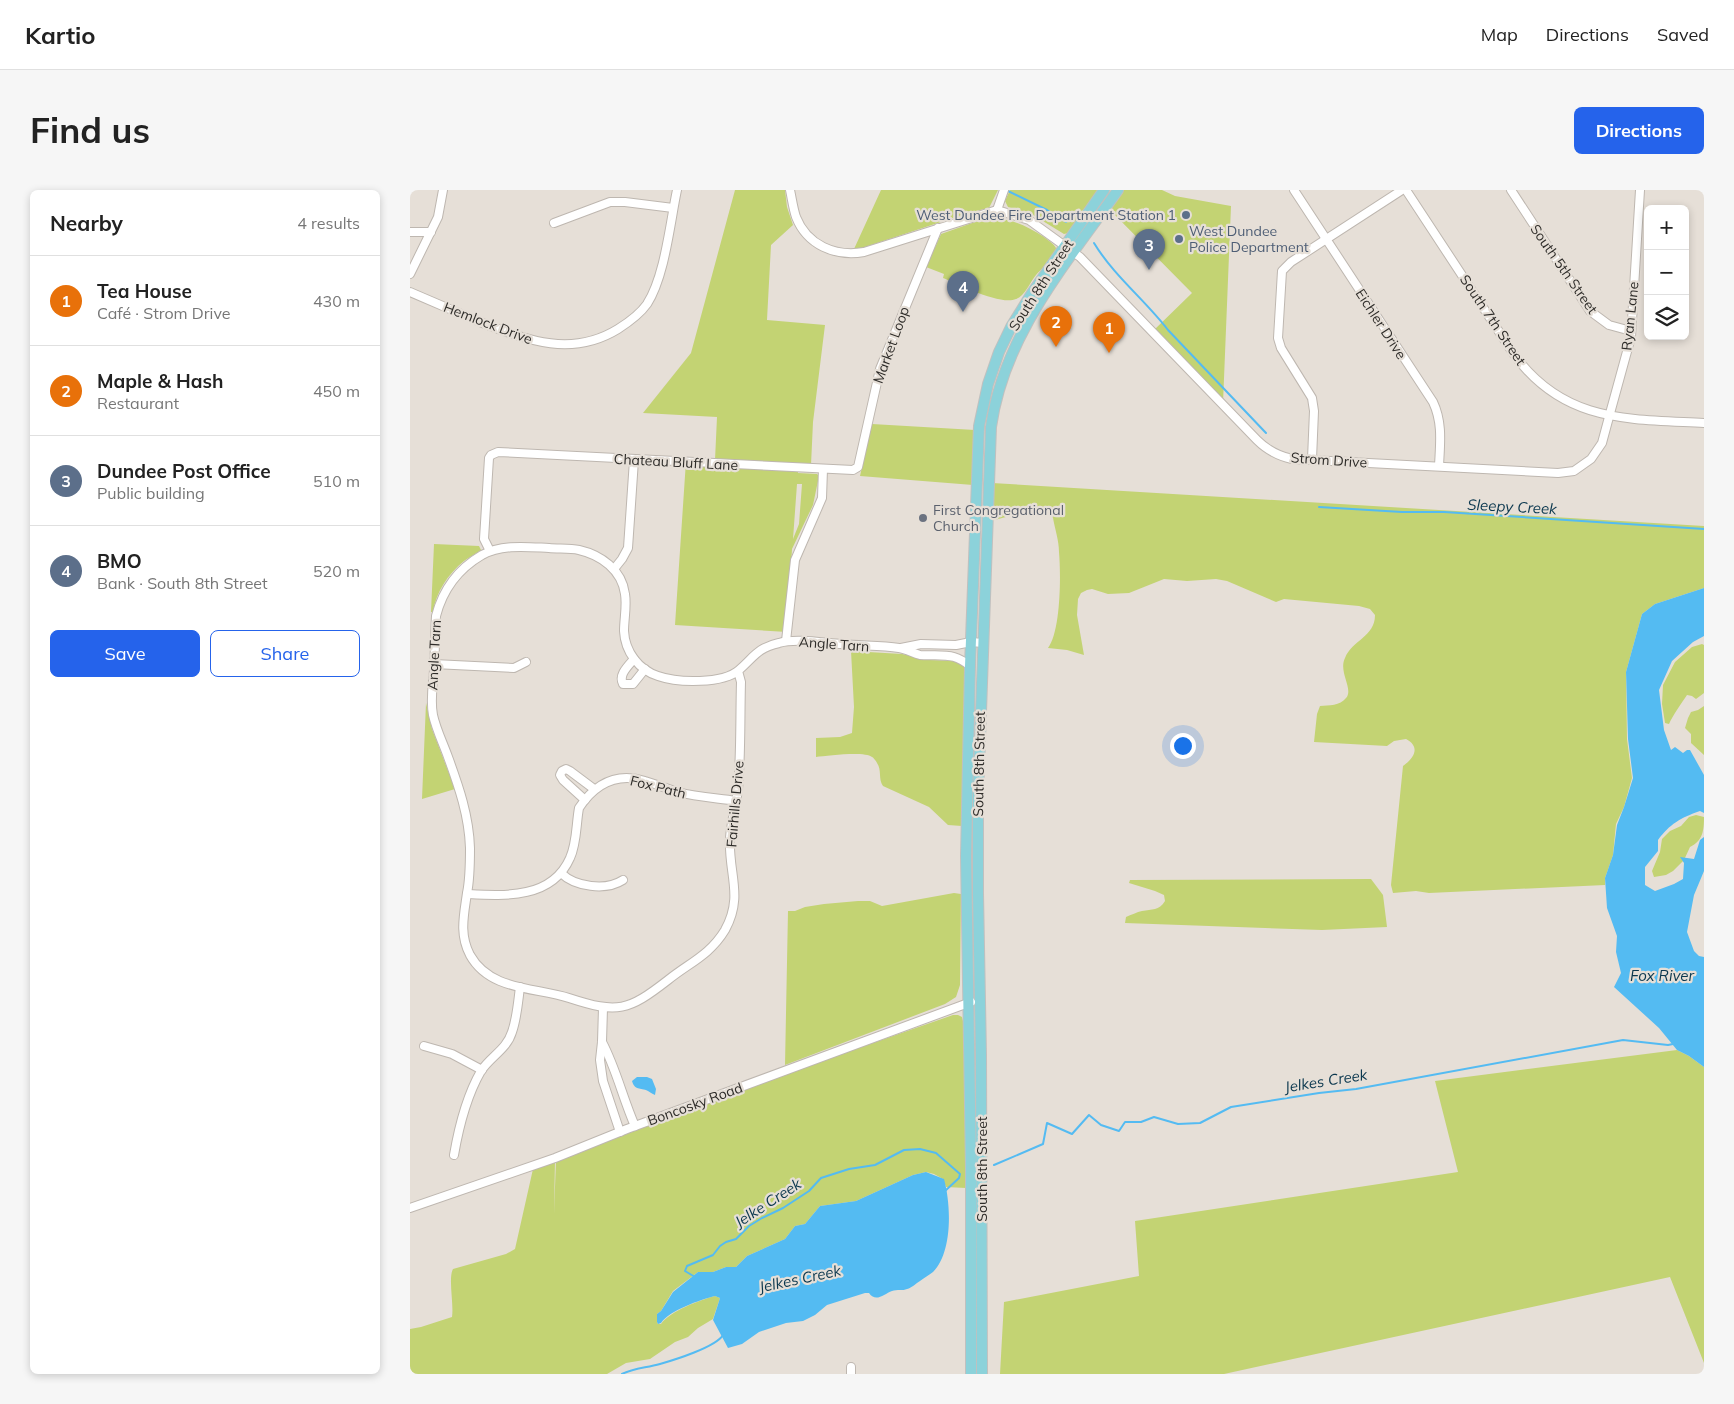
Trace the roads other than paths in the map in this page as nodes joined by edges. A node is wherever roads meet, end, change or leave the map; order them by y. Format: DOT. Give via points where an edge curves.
graph roads {
  1 [pos="443,190"];
  2 [pos="677,190"];
  3 [pos="790,190"];
  4 [pos="1004,190"];
  5 [pos="1104,190"];
  6 [pos="1118,190"];
  7 [pos="1294,190"];
  8 [pos="1402,190"];
  9 [pos="1406,190"];
  10 [pos="1511,190"];
  11 [pos="1640,190"];
  12 [pos="673,208"];
  13 [pos="997,210"];
  14 [pos="554,223"];
  15 [pos="938,228"];
  16 [pos="410,232"];
  17 [pos="431,232"];
  18 [pos="1326,239"];
  19 [pos="1070,250"];
  20 [pos="410,274"];
  21 [pos="410,292"];
  22 [pos="1632,331"];
  23 [pos="1610,417"];
  24 [pos="1704,423"];
  25 [pos="1312,459"];
  26 [pos="634,460"];
  27 [pos="1586,464"];
  28 [pos="1439,466"];
  29 [pos="858,467"];
  30 [pos="823,469"];
  31 [pos="490,551"];
  32 [pos="614,569"];
  33 [pos="786,641"];
  34 [pos="971,642"];
  35 [pos="983,643"];
  36 [pos="899,648"];
  37 [pos="634,659"];
  38 [pos="526,662"];
  39 [pos="434,664"];
  40 [pos="970,666"];
  41 [pos="645,670"];
  42 [pos="738,672"];
  43 [pos="594,789"];
  44 [pos="585,800"];
  45 [pos="736,801"];
  46 [pos="561,873"];
  47 [pos="623,880"];
  48 [pos="467,894"];
  49 [pos="520,987"];
  50 [pos="980,1001"];
  51 [pos="969,1002"];
  52 [pos="603,1008"];
  53 [pos="602,1042"];
  54 [pos="424,1046"];
  55 [pos="482,1070"];
  56 [pos="635,1126"];
  57 [pos="620,1132"];
  58 [pos="454,1155"];
  59 [pos="410,1208"];
  60 [pos="971,1374"];
  61 [pos="982,1374"];
  1 -- 17 [label="street" via="440,210"];
  2 -- 12 [label="street, Hemlock Drive"];
  3 -- 15 [label="street" via="796,218 805,234 832,250 864,252"];
  4 -- 13 [label="street"];
  5 -- 19 [label="main road, South 8th Street"];
  6 -- 19 [label="main road, South 8th Street"];
  7 -- 18 [label="street, Eichler Drive"];
  8 -- 18 [label="street"];
  9 -- 23 [label="street, South 7th Street" via="1526,369 1542,385 1565,400"];
  10 -- 22 [label="street, South 5th Street" via="1590,311 1609,325"];
  11 -- 22 [label="street, Ryan Lane"];
  12 -- 14 [label="street" via="610,202"];
  12 -- 21 [label="street, Hemlock Drive" via="658,281 647,304 624,325 601,338 569,344 538,342"];
  13 -- 15 [label="street"];
  13 -- 19 [label="street, Strom Drive" via="1029,220"];
  15 -- 29 [label="street, Market Loop" via="880,369"];
  16 -- 17 [label="street"];
  17 -- 20 [label="street"];
  18 -- 25 [label="street" via="1283,268 1280,281 1278,338 1312,398"];
  18 -- 28 [label="street, Eichler Drive" via="1433,402 1440,432"];
  19 -- 25 [label="street, Strom Drive" via="1262,445 1284,457"];
  19 -- 34 [label="main road, South 8th Street" via="1018,316 999,352 988,384 979,426"];
  19 -- 35 [label="main road, South 8th Street" via="1028,320 1008,361 996,398 989,440"];
  22 -- 23 [label="street, Ryan Lane"];
  23 -- 24 [label="street, South 7th Street"];
  23 -- 27 [label="street, Ryan Lane" via="1600,446"];
  25 -- 28 [label="street, Strom Drive"];
  26 -- 30 [label="street, Chateau Bluff Lane"];
  26 -- 31 [label="street, Chateau Bluff Lane" via="494,453 489,458 484,539"];
  26 -- 32 [label="street" via="628,548"];
  27 -- 28 [label="street, Strom Drive" via="1572,472 1558,473"];
  29 -- 30 [label="street, Chateau Bluff Lane" via="853,470"];
  30 -- 33 [label="street" via="822,498 795,560"];
  31 -- 32 [label="street, Angle Tarn" via="520,547 577,550 602,558"];
  31 -- 39 [label="street, Angle Tarn" via="461,570 444,593 436,616"];
  32 -- 37 [label="street, Angle Tarn" via="625,591 624,633"];
  33 -- 36 [label="street, Angle Tarn"];
  33 -- 42 [label="street, Angle Tarn" via="755,653"];
  34 -- 35 [label="street, Angle Tarn"];
  34 -- 36 [label="street, Angle Tarn"];
  34 -- 40 [label="main road, South 8th Street"];
  35 -- 50 [label="main road, South 8th Street" via="978,814"];
  36 -- 40 [label="street, Angle Tarn" via="920,655 953,657"];
  37 -- 41 [label="street, Angle Tarn"];
  37 -- 41 [label="street" via="622,675 622,684 633,684"];
  38 -- 39 [label="street" via="514,668"];
  39 -- 48 [label="street, Angle Tarn" via="434,717 461,793 466,817 470,848"];
  40 -- 51 [label="main road, South 8th Street" via="966,856"];
  41 -- 42 [label="street, Angle Tarn" via="660,677 696,680 721,678"];
  42 -- 45 [label="street, Fairhills Drive" via="741,682"];
  43 -- 44 [label="street, Fox Path"];
  43 -- 44 [label="street" via="570,770 562,771 563,780"];
  43 -- 45 [label="street, Fox Path" via="612,780 630,778 687,794"];
  44 -- 46 [label="street, Fox Path" via="580,808 570,857"];
  45 -- 52 [label="street, Fairhills Drive" via="729,842 735,899 725,930 704,956 653,992 629,1006"];
  46 -- 47 [label="street" via="567,879 584,884 615,886"];
  46 -- 48 [label="street, Fox Path" via="531,892 491,896"];
  48 -- 49 [label="street, Angle Tarn" via="463,930 471,955 489,976"];
  49 -- 52 [label="street, Angle Tarn" via="554,993"];
  49 -- 55 [label="street" via="512,1034"];
  50 -- 51 [label="street, Boncosky Road"];
  50 -- 61 [label="main road, South 8th Street"];
  51 -- 56 [label="street, Boncosky Road"];
  51 -- 60 [label="main road, South 8th Street"];
  52 -- 53 [label="street"];
  53 -- 56 [label="street"];
  53 -- 57 [label="street" via="603,1081"];
  54 -- 55 [label="street" via="452,1054"];
  55 -- 58 [label="street" via="460,1120"];
  56 -- 57 [label="street, Boncosky Road"];
  57 -- 59 [label="street, Boncosky Road"];
}
